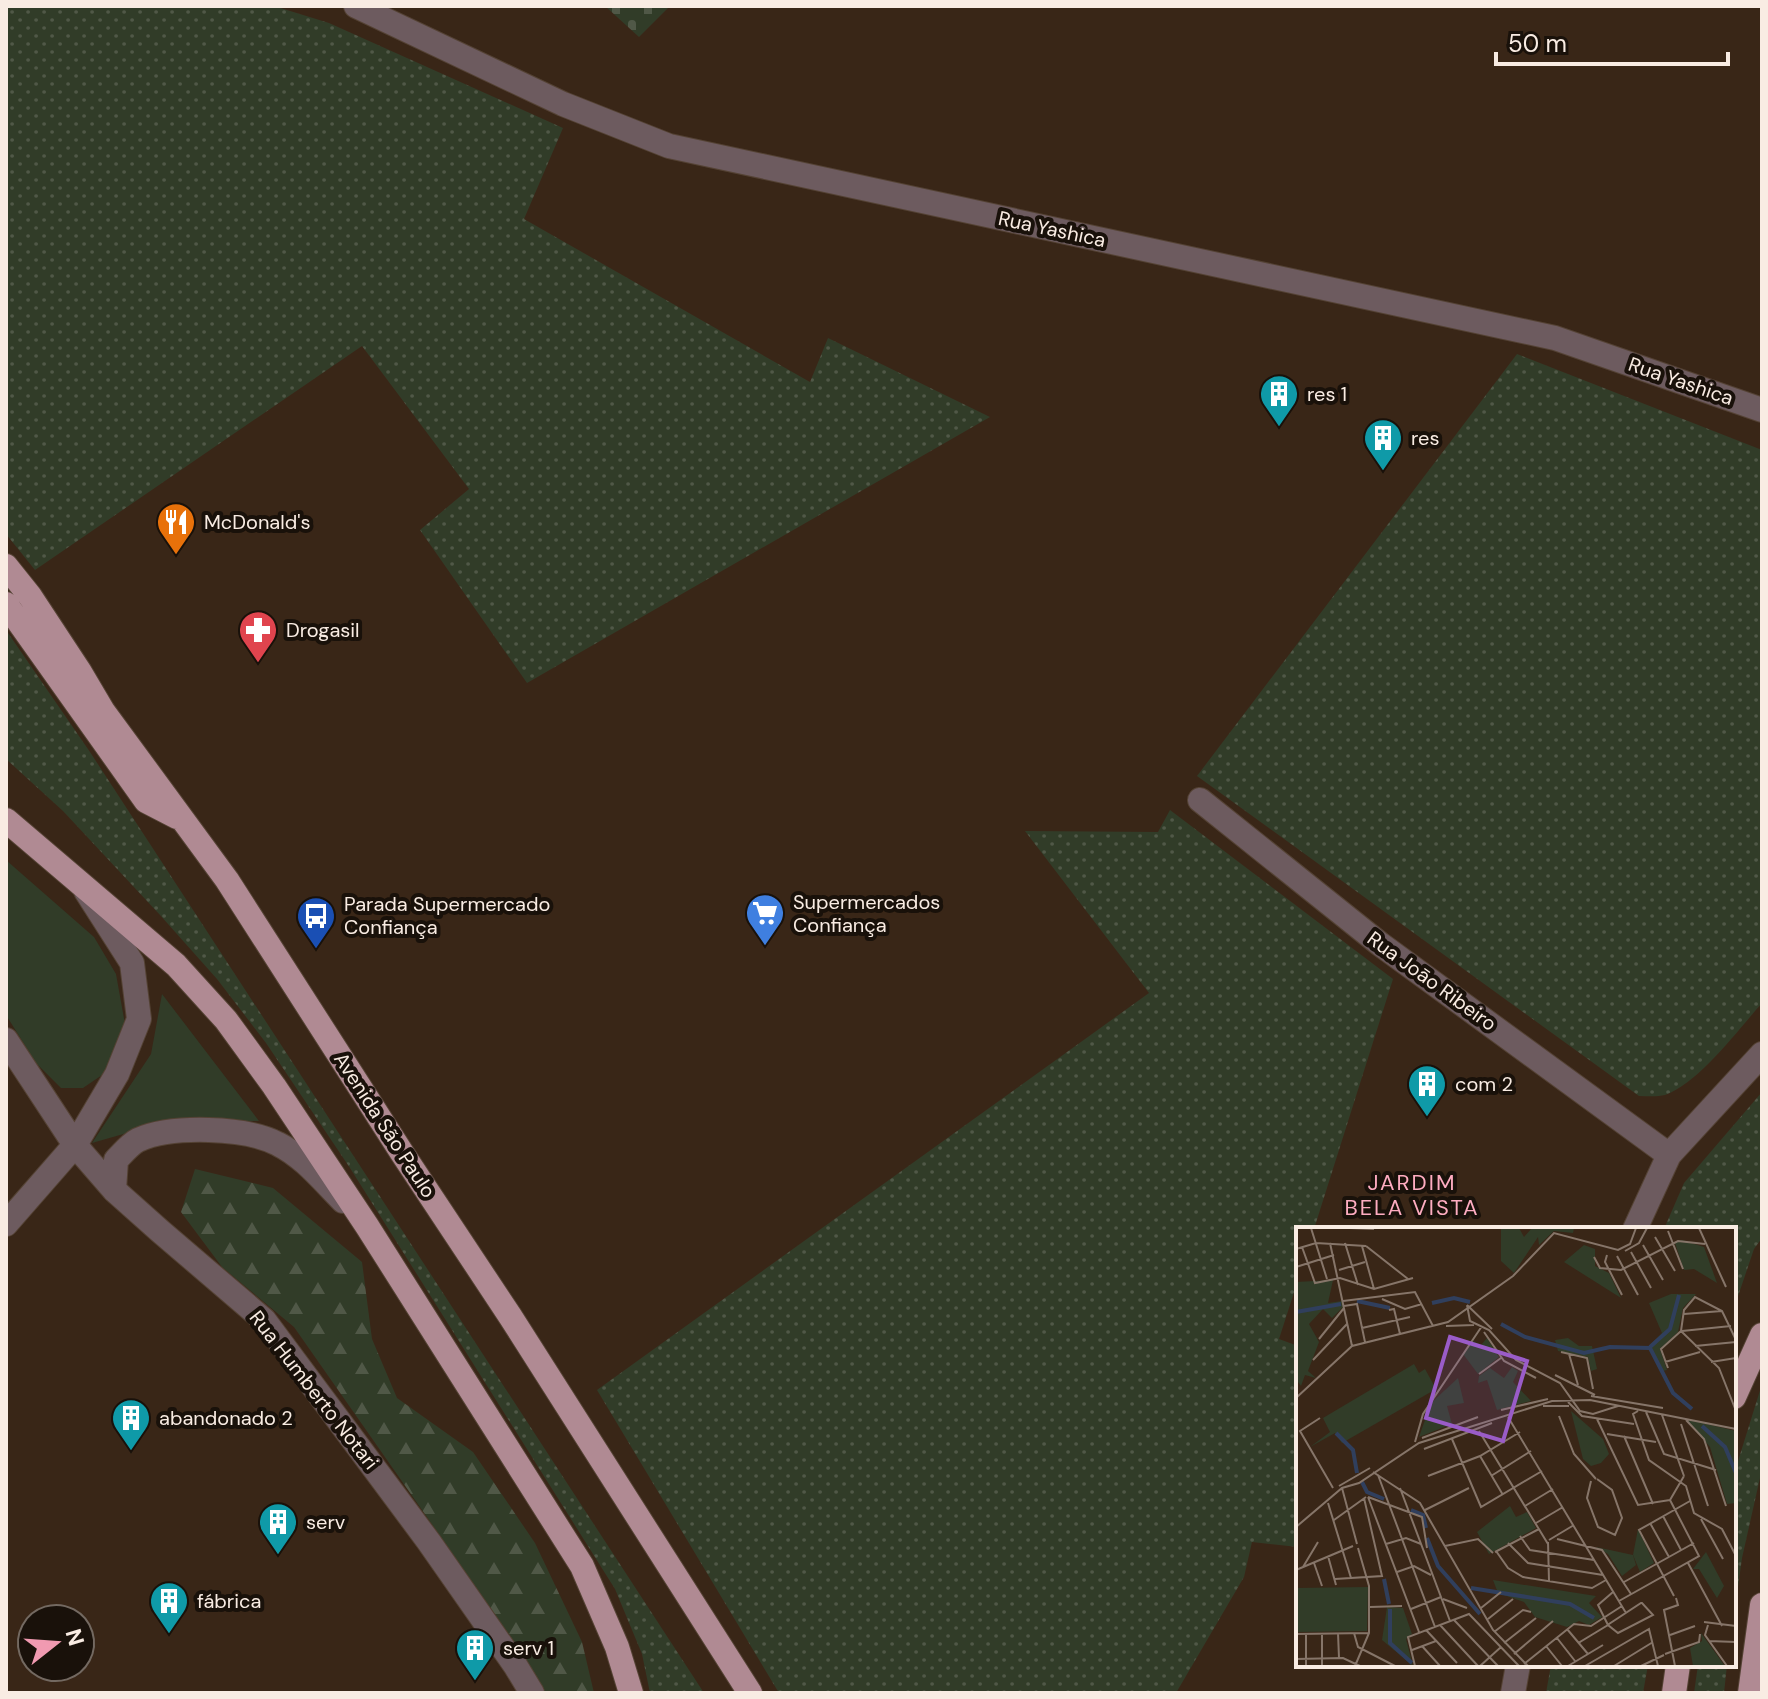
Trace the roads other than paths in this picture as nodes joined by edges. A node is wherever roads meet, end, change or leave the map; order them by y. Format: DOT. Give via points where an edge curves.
graph roads {
  1 [pos="356,6"];
  2 [pos="1762,410"];
  3 [pos="6,566"];
  4 [pos="6,604"];
  5 [pos="1200,800"];
  6 [pos="6,820"];
  7 [pos="183,820"];
  8 [pos="85,889"];
  9 [pos="6,1040"];
  10 [pos="1762,1054"];
  11 [pos="75,1145"];
  12 [pos="1669,1155"];
  13 [pos="114,1190"];
  14 [pos="6,1224"];
  15 [pos="367,1226"];
  16 [pos="1636,1227"];
  17 [pos="1762,1335"];
  18 [pos="1736,1393"];
  19 [pos="1762,1605"];
  20 [pos="1518,1667"];
  21 [pos="1678,1667"];
  22 [pos="532,1693"];
  23 [pos="631,1693"];
  24 [pos="750,1693"];
  25 [pos="1513,1693"];
  26 [pos="1674,1693"];
  27 [pos="1750,1693"];
  1 -- 2 [label="street, Rua Yashica" via="563,104 669,146 1555,338"];
  3 -- 7 [label="main road, Avenida São Paulo"];
  4 -- 7 [label="main road" via="146,801"];
  5 -- 12 [label="street, Rua Joāo Ribeiro" via="1380,944"];
  6 -- 8 [label="main road"];
  7 -- 24 [label="main road, Avenida São Paulo" via="250,915"];
  8 -- 11 [label="street" via="132,963 139,1019 117,1074"];
  8 -- 15 [label="main road" via="176,965 226,1020"];
  9 -- 11 [label="street, Rua Humberto Notari"];
  10 -- 12 [label="street"];
  11 -- 13 [label="street, Rua Humberto Notari"];
  11 -- 14 [label="street"];
  12 -- 16 [label="street"];
  13 -- 15 [label="street" via="116,1160 136,1141 164,1132 238,1133 275,1142 302,1159"];
  13 -- 22 [label="street, Rua Humberto Notari" via="264,1320 429,1542"];
  15 -- 23 [label="main road" via="582,1566"];
  17 -- 18 [label="main road"];
  19 -- 27 [label="main road"];
  20 -- 25 [label="street"];
  21 -- 26 [label="main road"];
}
